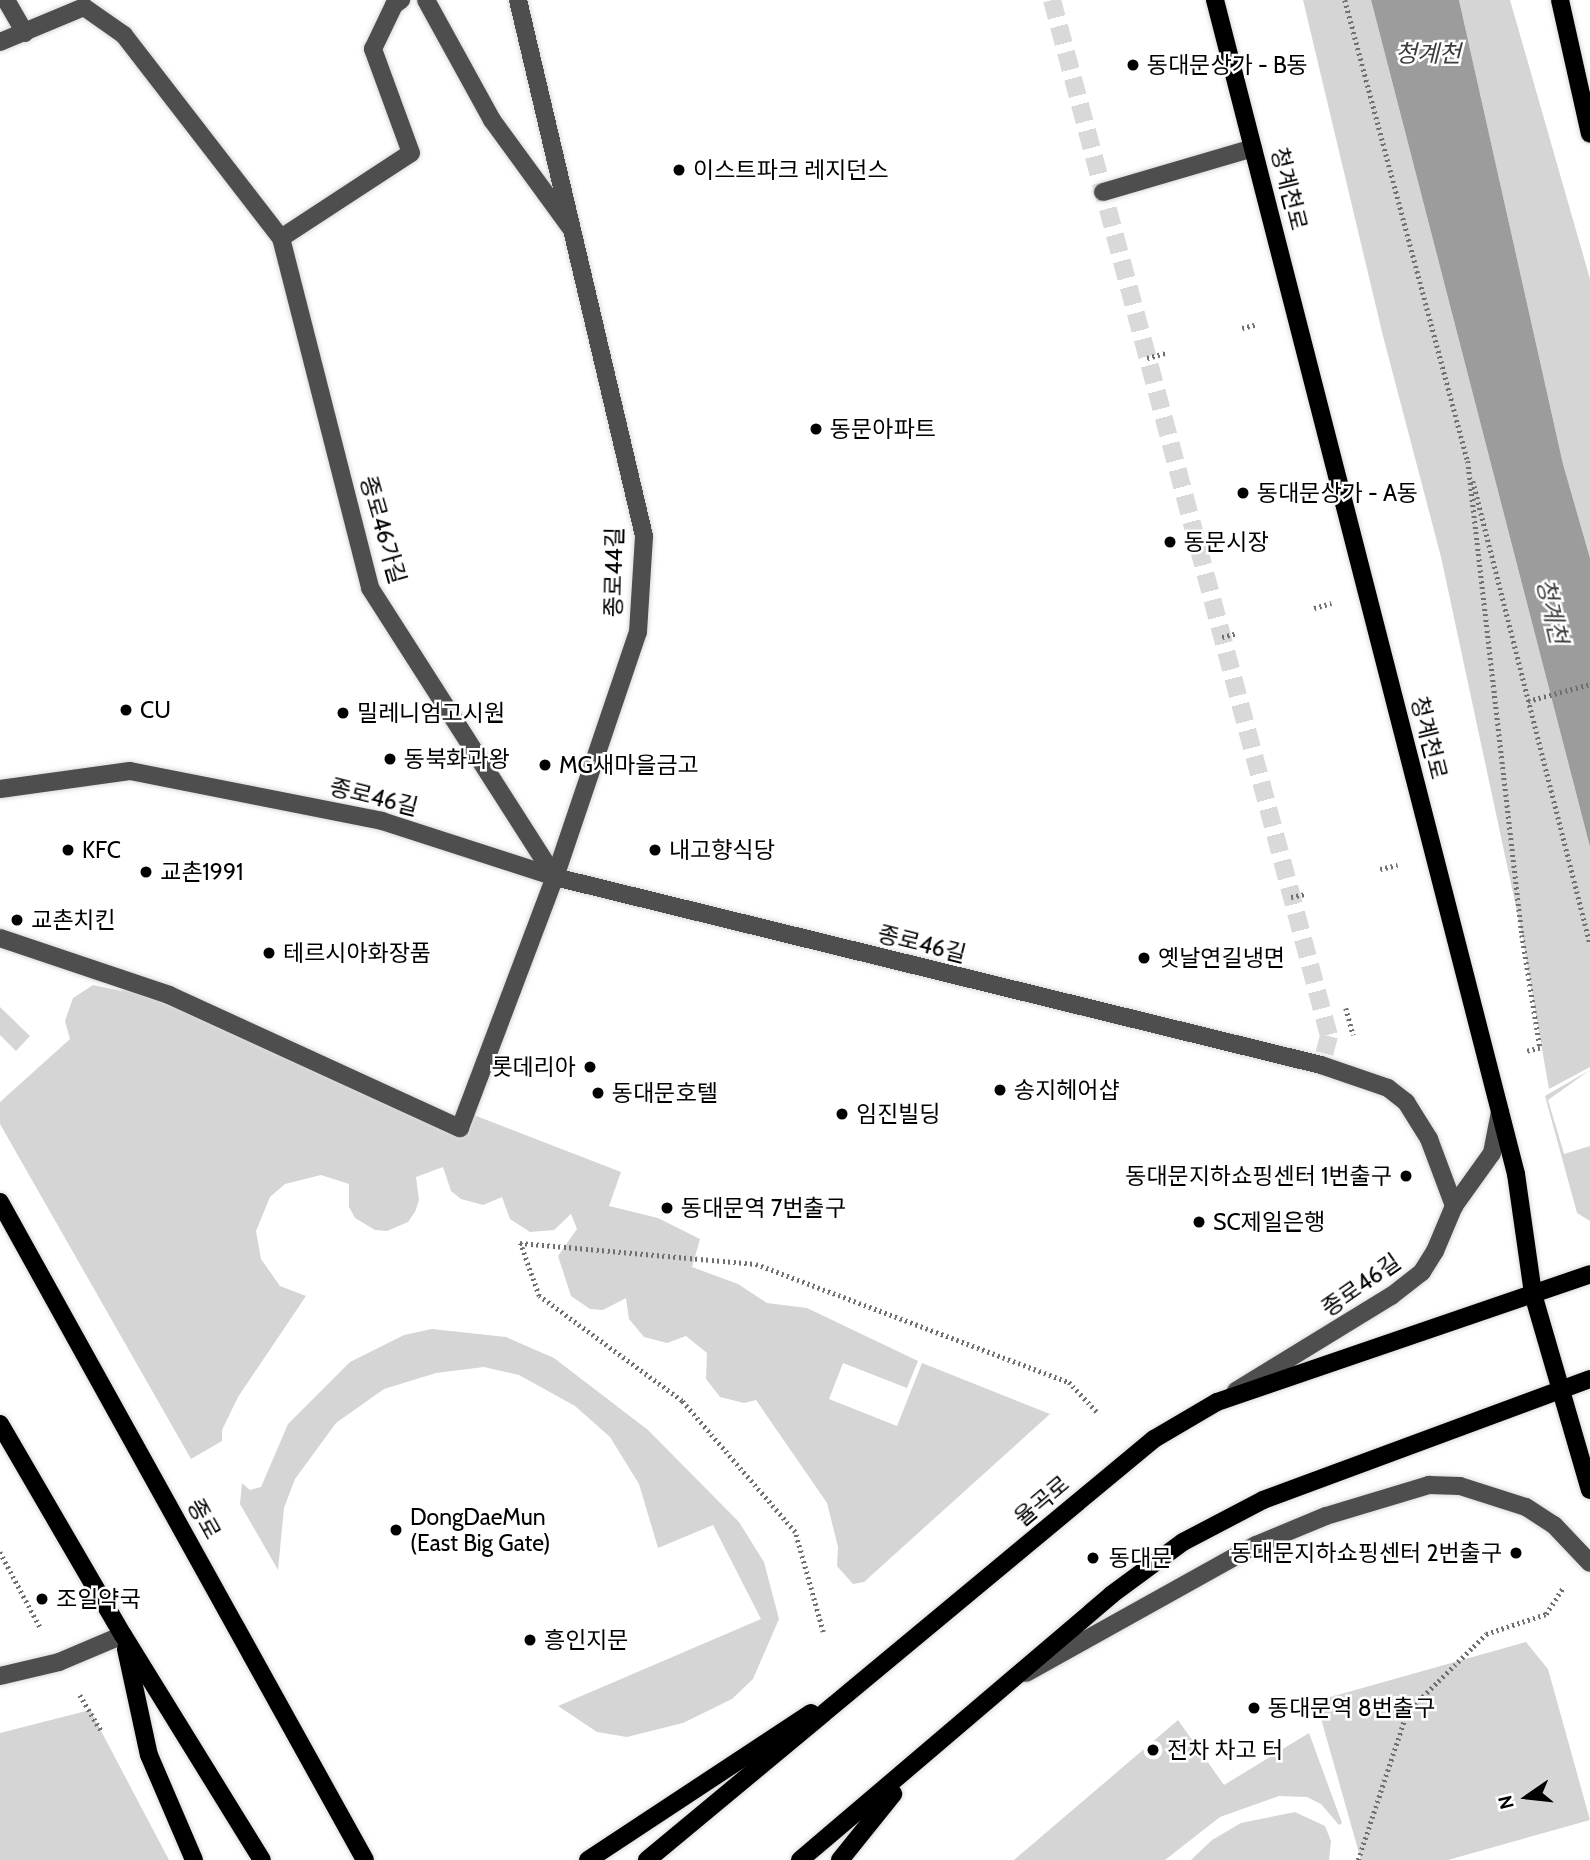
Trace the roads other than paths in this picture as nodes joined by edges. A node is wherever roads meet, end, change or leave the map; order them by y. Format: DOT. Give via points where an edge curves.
graph roads {
  1 [pos="6,0"];
  2 [pos="401,0"];
  3 [pos="426,0"];
  4 [pos="518,0"];
  5 [pos="1215,0"];
  6 [pos="1560,0"];
  7 [pos="25,33"];
  8 [pos="0,42"];
  9 [pos="1590,134"];
  10 [pos="1253,148"];
  11 [pos="1103,192"];
  12 [pos="575,234"];
  13 [pos="281,238"];
  14 [pos="0,789"];
  15 [pos="555,877"];
  16 [pos="0,938"];
  17 [pos="1500,1112"];
  18 [pos="0,1202"];
  19 [pos="1454,1206"];
  20 [pos="1590,1273"];
  21 [pos="1533,1294"];
  22 [pos="1590,1379"];
  23 [pos="1563,1389"];
  24 [pos="1217,1402"];
  25 [pos="0,1424"];
  26 [pos="1590,1490"];
  27 [pos="1590,1563"];
  28 [pos="123,1636"];
  29 [pos="893,1659"];
  30 [pos="0,1675"];
  31 [pos="1004,1685"];
  32 [pos="929,1750"];
  33 [pos="349,1833"];
  34 [pos="194,1860"];
  35 [pos="262,1860"];
  36 [pos="365,1860"];
  37 [pos="380,1860"];
  38 [pos="588,1860"];
  39 [pos="647,1860"];
  40 [pos="800,1860"];
  41 [pos="841,1860"];
  1 -- 7 [label="street"];
  2 -- 13 [label="street" via="394,5 373,49 411,153"];
  3 -- 12 [label="street" via="492,120"];
  4 -- 12 [label="street, 종로44길"];
  5 -- 10 [label="main road, 청계천로"];
  6 -- 9 [label="main road"];
  7 -- 8 [label="street"];
  7 -- 13 [label="street, 종로46가길" via="84,7 124,35"];
  10 -- 11 [label="street"];
  10 -- 17 [label="main road, 청계천로"];
  12 -- 15 [label="street, 종로44길" via="644,536 638,632"];
  13 -- 15 [label="street, 종로46가길" via="370,588"];
  14 -- 15 [label="street, 종로46길" via="130,771 382,821"];
  15 -- 16 [label="street, 종로44길" via="460,1128 169,995"];
  15 -- 19 [label="street, 종로46길" via="1321,1065 1388,1088 1406,1102 1429,1139"];
  17 -- 19 [label="street" via="1492,1153"];
  17 -- 21 [label="main road, 청계천로" via="1516,1174"];
  18 -- 33 [label="main road, 종로"];
  19 -- 24 [label="street, 종로46길" via="1422,1272 1346,1327"];
  20 -- 21 [label="main road, 율곡로"];
  21 -- 23 [label="main road, 청계천로"];
  21 -- 24 [label="main road, 율곡로"];
  22 -- 23 [label="main road"];
  23 -- 26 [label="main road, 청계천로"];
  23 -- 31 [label="main road" via="1263,1500 1183,1542 1111,1595"];
  24 -- 29 [label="main road, 율곡로" via="1154,1439"];
  25 -- 28 [label="main road"];
  27 -- 31 [label="street" via="1554,1525 1526,1507 1460,1486 1429,1486 1326,1516 1256,1545"];
  28 -- 30 [label="street" via="60,1662"];
  28 -- 34 [label="main road" via="149,1755"];
  28 -- 35 [label="main road"];
  29 -- 38 [label="main road"];
  29 -- 39 [label="main road, 율곡로"];
  31 -- 32 [label="main road"];
  32 -- 40 [label="main road"];
  32 -- 41 [label="main road"];
  33 -- 36 [label="main road, 종로"];
  33 -- 37 [label="main road"];
}
